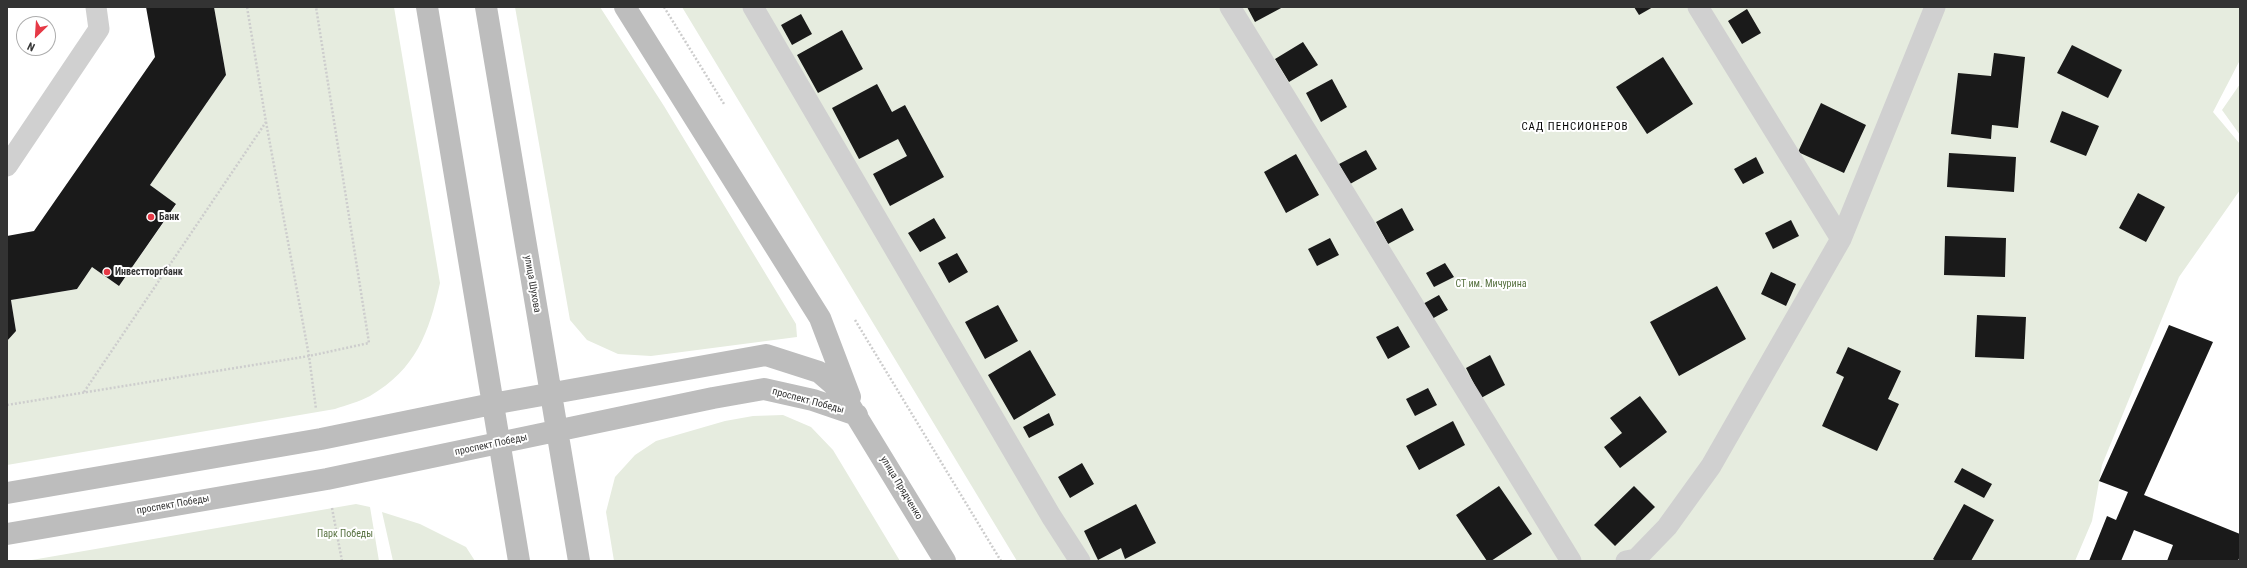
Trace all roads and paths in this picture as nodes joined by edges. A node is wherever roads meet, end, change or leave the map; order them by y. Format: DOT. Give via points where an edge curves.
graph roads {
  1 [pos="96,7"];
  2 [pos="247,7"];
  3 [pos="316,7"];
  4 [pos="427,7"];
  5 [pos="486,7"];
  6 [pos="625,7"];
  7 [pos="753,7"];
  8 [pos="1230,7"];
  9 [pos="1698,7"];
  10 [pos="1935,7"];
  11 [pos="266,122"];
  12 [pos="7,166"];
  13 [pos="1841,239"];
  14 [pos="309,356"];
  15 [pos="84,392"];
  16 [pos="550,393"];
  17 [pos="492,404"];
  18 [pos="7,405"];
  19 [pos="857,415"];
  20 [pos="557,432"];
  21 [pos="499,444"];
  22 [pos="7,493"];
  23 [pos="7,534"];
  24 [pos="519,561"];
  25 [pos="579,561"];
  26 [pos="945,561"];
  27 [pos="1080,561"];
  28 [pos="1571,561"];
  29 [pos="1626,561"];
  1 -- 12 [label="lane" via="99,29"];
  2 -- 11 [label="path"];
  3 -- 14 [label="path" via="370,343"];
  4 -- 17 [label="main road"];
  5 -- 16 [label="main road, улица Шухова"];
  6 -- 19 [label="main road" via="820,318"];
  7 -- 27 [label="lane"];
  8 -- 28 [label="lane"];
  9 -- 13 [label="lane"];
  10 -- 13 [label="lane"];
  11 -- 14 [label="path"];
  11 -- 15 [label="path"];
  13 -- 29 [label="lane" via="1711,466 1666,527 1636,559"];
  14 -- 15 [label="path"];
  15 -- 18 [label="path"];
  16 -- 17 [label="main road, проспект Победы"];
  16 -- 19 [label="main road, проспект Победы" via="766,355 819,372 841,391"];
  16 -- 20 [label="main road, улица Шухова"];
  17 -- 21 [label="main road"];
  17 -- 22 [label="main road, проспект Победы" via="321,439"];
  19 -- 20 [label="main road, проспект Победы" via="813,400 764,389"];
  19 -- 26 [label="main road, улица Прядченко"];
  20 -- 21 [label="main road, проспект Победы"];
  20 -- 25 [label="main road, улица Шухова"];
  21 -- 23 [label="main road, проспект Победы" via="327,479"];
  21 -- 24 [label="main road"];
}
